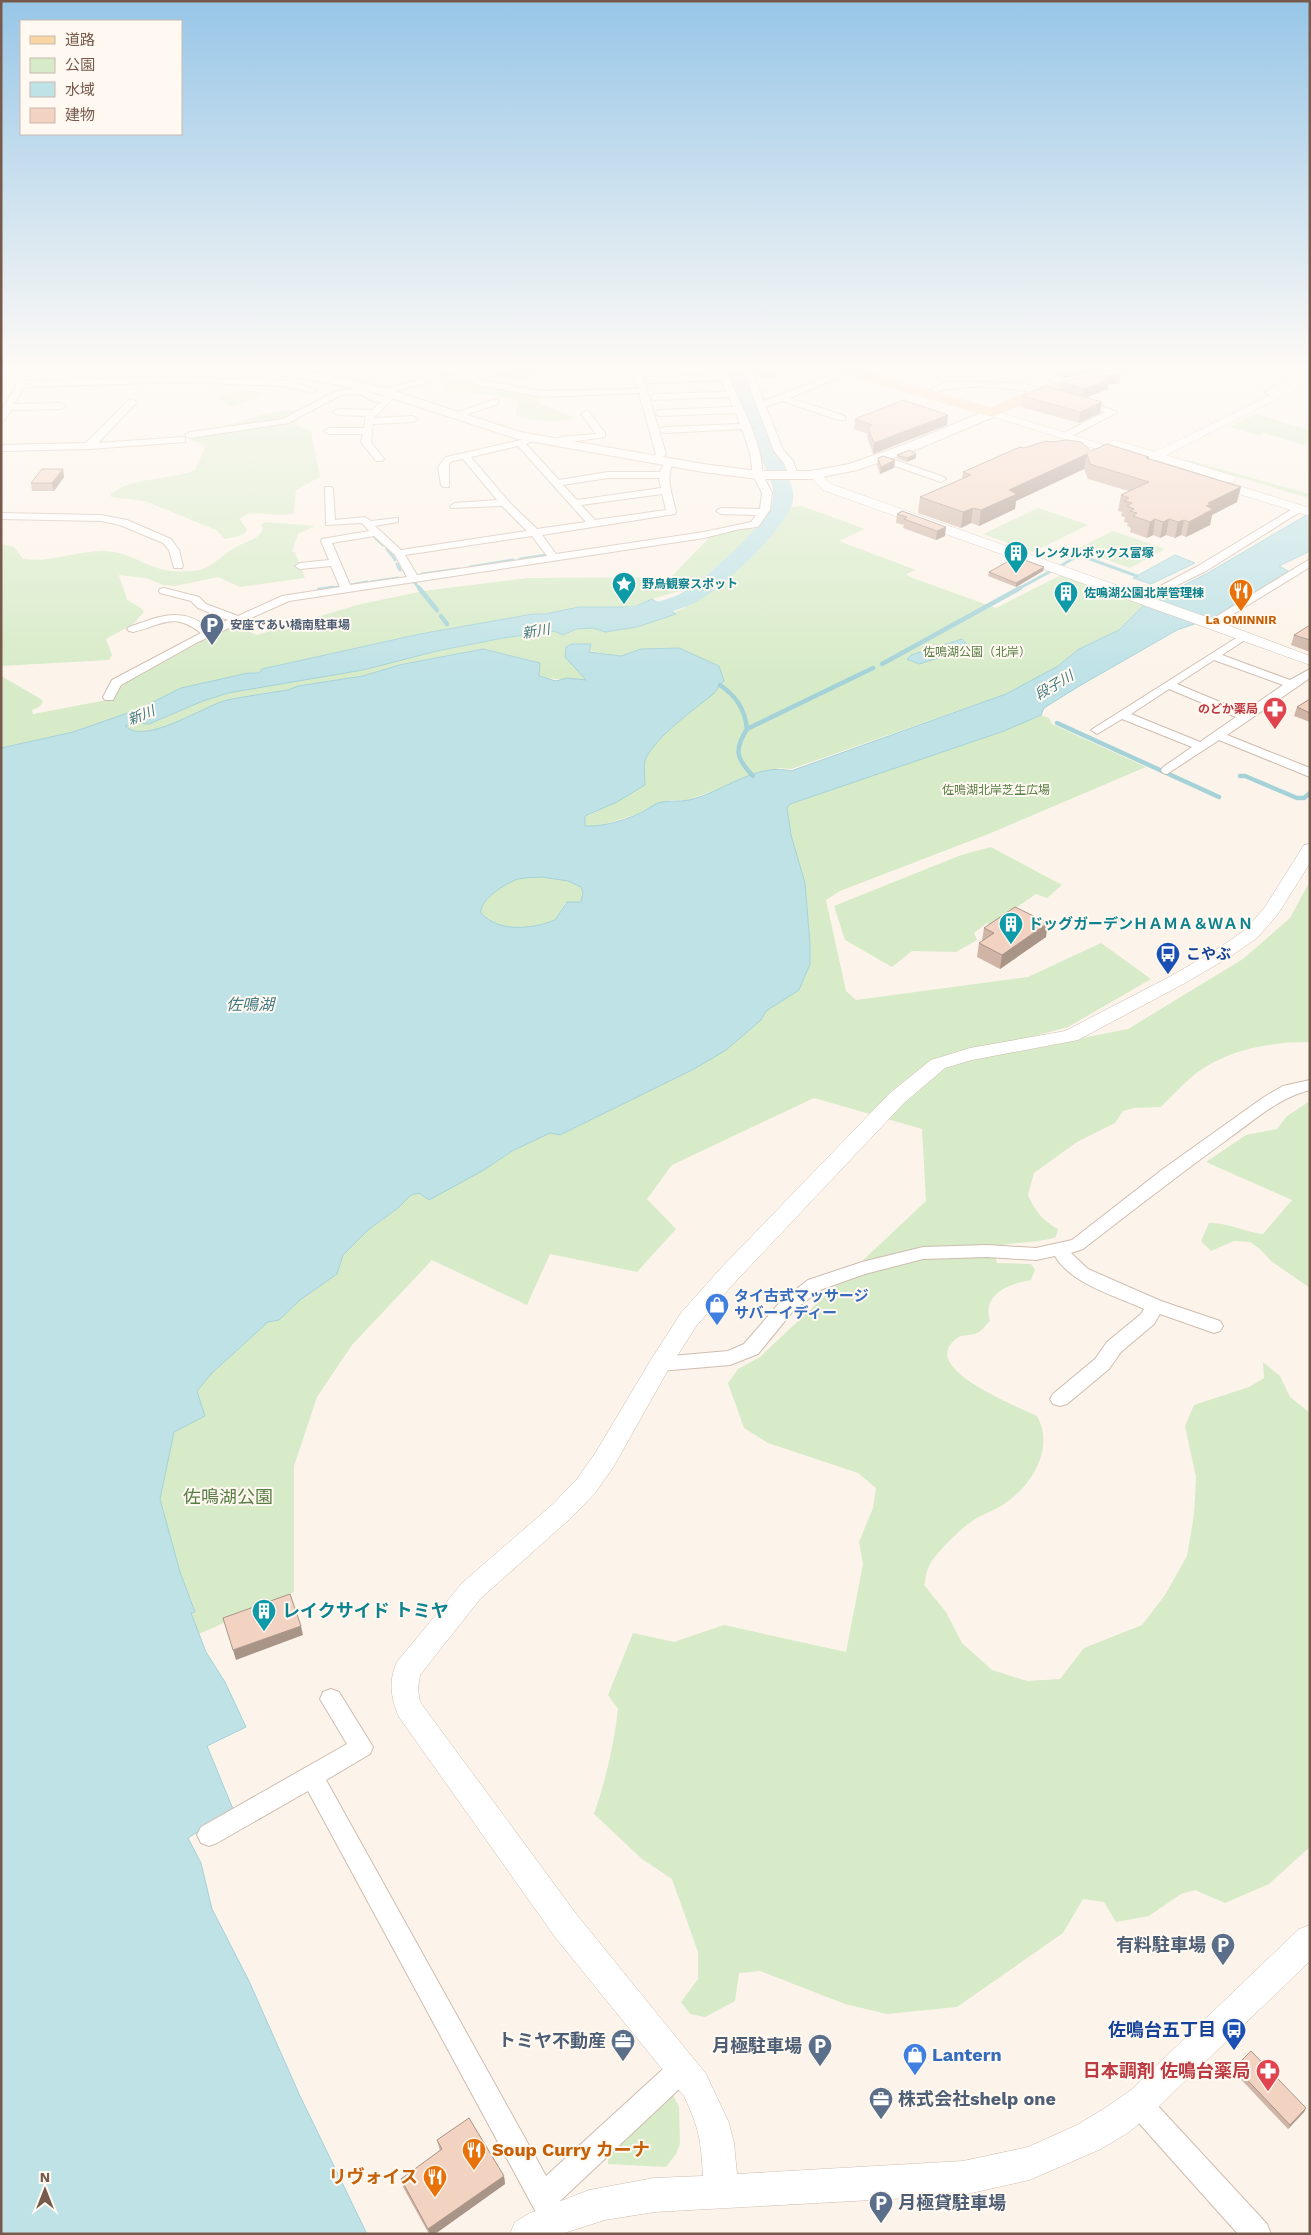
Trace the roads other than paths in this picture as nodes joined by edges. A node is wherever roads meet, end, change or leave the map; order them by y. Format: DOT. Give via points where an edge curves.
graph roads {
  1 [pos="442,471"];
  2 [pos="478,471"];
  3 [pos="546,471"];
  4 [pos="665,471"];
  5 [pos="736,471"];
  6 [pos="761,471"];
  7 [pos="790,471"];
  8 [pos="832,471"];
  9 [pos="921,471"];
  10 [pos="1195,471"];
  11 [pos="814,474"];
  12 [pos="664,475"];
  13 [pos="762,475"];
  14 [pos="791,475"];
  15 [pos="941,478"];
  16 [pos="557,483"];
  17 [pos="446,485"];
  18 [pos="328,489"];
  19 [pos="667,490"];
  20 [pos="504,503"];
  21 [pos="575,503"];
  22 [pos="1306,505"];
  23 [pos="454,506"];
  24 [pos="721,511"];
  25 [pos="764,512"];
  26 [pos="1,516"];
  27 [pos="394,520"];
  28 [pos="368,524"];
  29 [pos="593,524"];
  30 [pos="376,533"];
  31 [pos="534,533"];
  32 [pos="399,553"];
  33 [pos="554,557"];
  34 [pos="335,562"];
  35 [pos="1310,562"];
  36 [pos="164,563"];
  37 [pos="300,566"];
  38 [pos="412,578"];
  39 [pos="346,588"];
  40 [pos="164,591"];
  41 [pos="1144,600"];
  42 [pos="238,620"];
  43 [pos="1208,623"];
  44 [pos="133,630"];
  45 [pos="209,633"];
  46 [pos="1244,636"];
  47 [pos="1214,656"];
  48 [pos="1309,668"];
  49 [pos="1290,684"];
  50 [pos="1170,685"];
  51 [pos="109,697"];
  52 [pos="1123,715"];
  53 [pos="1243,716"];
  54 [pos="1097,730"];
  55 [pos="1217,735"];
  56 [pos="1199,746"];
  57 [pos="1167,770"];
  58 [pos="1310,773"];
  59 [pos="1310,849"];
  60 [pos="1310,1085"];
  61 [pos="1060,1249"];
  62 [pos="1155,1306"];
  63 [pos="1214,1326"];
  64 [pos="660,1364"];
  65 [pos="1060,1399"];
  66 [pos="331,1699"];
  67 [pos="312,1776"];
  68 [pos="209,1835"];
  69 [pos="1310,1940"];
  70 [pos="683,2068"];
  71 [pos="1138,2104"];
  72 [pos="721,2191"];
  73 [pos="542,2217"];
  74 [pos="1257,2234"];
  1 -- 17 [label="street"];
  2 -- 20 [label="street"];
  3 -- 16 [label="street"];
  4 -- 12 [label="street"];
  5 -- 13 [label="main road"];
  6 -- 13 [label="street"];
  7 -- 14 [label="street"];
  8 -- 11 [label="main road"];
  9 -- 15 [label="street"];
  10 -- 22 [label="street"];
  11 -- 14 [label="main road"];
  11 -- 41 [label="street" via="827,487"];
  12 -- 16 [label="street" via="608,475"];
  12 -- 19 [label="street"];
  13 -- 14 [label="main road"];
  13 -- 25 [label="street" via="767,493"];
  16 -- 21 [label="street"];
  18 -- 28 [label="street" via="330,523 365,520"];
  19 -- 21 [label="street"];
  19 -- 29 [label="street" via="672,512"];
  20 -- 23 [label="street"];
  20 -- 31 [label="street"];
  21 -- 29 [label="street"];
  22 -- 41 [label="street" via="1216,561"];
  24 -- 25 [label="street"];
  25 -- 33 [label="street" via="754,525"];
  26 -- 36 [label="street" via="101,518 123,522 168,541 178,564"];
  27 -- 28 [label="street"];
  28 -- 30 [label="street"];
  29 -- 31 [label="street"];
  30 -- 32 [label="street"];
  30 -- 34 [label="street" via="326,541"];
  31 -- 32 [label="street"];
  31 -- 33 [label="street"];
  32 -- 38 [label="street"];
  33 -- 38 [label="street"];
  34 -- 37 [label="street"];
  34 -- 39 [label="street"];
  35 -- 43 [label="street"];
  38 -- 39 [label="street"];
  39 -- 42 [label="street" via="286,598"];
  40 -- 42 [label="street" via="195,599 202,606"];
  41 -- 43 [label="street"];
  42 -- 45 [label="street"];
  43 -- 46 [label="street"];
  44 -- 45 [label="street" via="181,617"];
  45 -- 51 [label="street" via="116,683"];
  46 -- 47 [label="street"];
  46 -- 48 [label="street"];
  47 -- 49 [label="street"];
  47 -- 50 [label="street"];
  48 -- 49 [label="street"];
  49 -- 53 [label="street"];
  50 -- 52 [label="street"];
  50 -- 53 [label="street"];
  52 -- 54 [label="street"];
  52 -- 56 [label="street"];
  53 -- 55 [label="street"];
  55 -- 56 [label="street"];
  55 -- 58 [label="street"];
  56 -- 57 [label="street"];
  59 -- 64 [label="street" via="1272,910 1251,934 1179,979 1071,1036 970,1054 938,1064 897,1098 728,1275 690,1319"];
  60 -- 61 [label="street" via="1288,1090 1270,1101 1168,1173 1077,1246"];
  61 -- 62 [label="street" via="1082,1274"];
  61 -- 64 [label="street" via="1036,1254 987,1250 923,1253 862,1268 814,1285 786,1306 750,1349 730,1358"];
  62 -- 63 [label="street"];
  62 -- 65 [label="street" via="1148,1319"];
  64 -- 70 [label="street" via="586,1486 464,1598 407,1670 404,1696 566,1926"];
  66 -- 67 [label="street" via="362,1747"];
  67 -- 68 [label="street"];
  67 -- 73 [label="street"];
  69 -- 71 [label="street"];
  70 -- 72 [label="street" via="713,2122"];
  70 -- 73 [label="street"];
  71 -- 72 [label="street" via="1089,2137 1060,2151 996,2172 929,2181"];
  71 -- 74 [label="street"];
  72 -- 73 [label="street" via="624,2198"];
}
